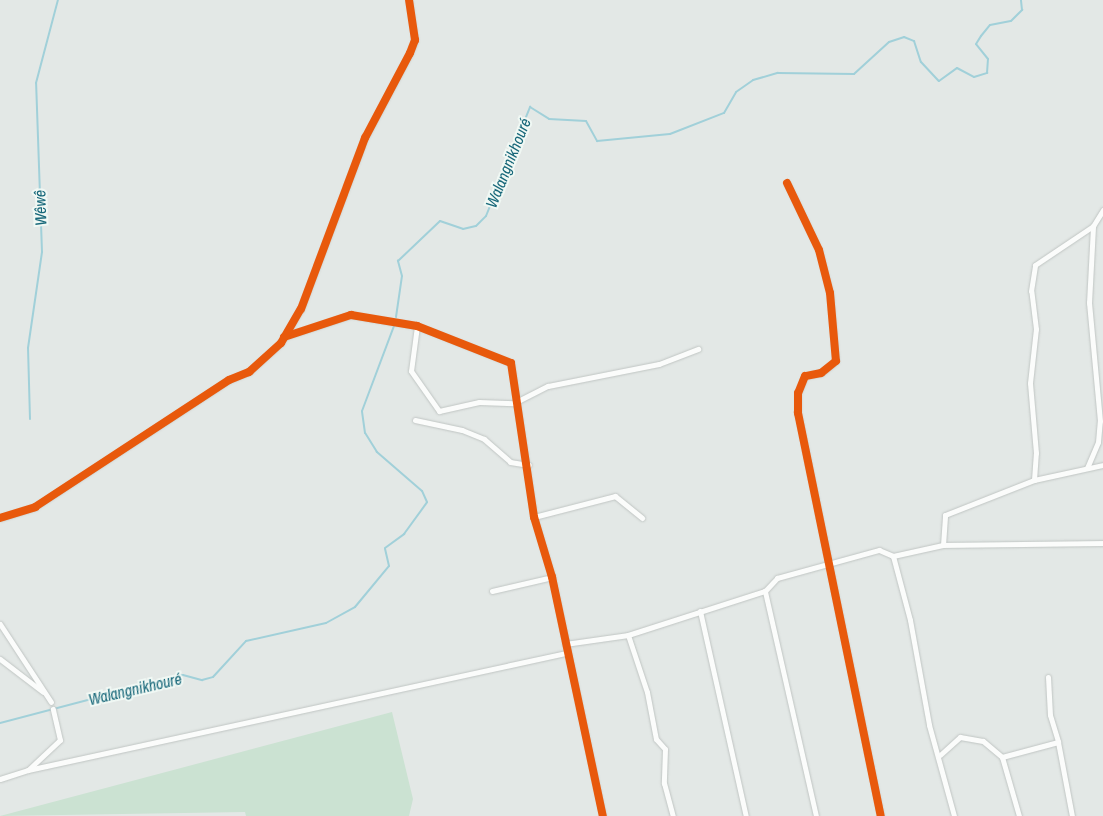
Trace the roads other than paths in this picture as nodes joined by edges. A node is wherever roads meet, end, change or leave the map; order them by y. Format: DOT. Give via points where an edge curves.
graph roads {
  1 [pos="409,0"];
  2 [pos="786,183"];
  3 [pos="1103,210"];
  4 [pos="1093,226"];
  5 [pos="417,326"];
  6 [pos="284,337"];
  7 [pos="698,349"];
  8 [pos="514,403"];
  9 [pos="415,420"];
  10 [pos="529,465"];
  11 [pos="1103,465"];
  12 [pos="1087,468"];
  13 [pos="1034,480"];
  14 [pos="534,517"];
  15 [pos="0,518"];
  16 [pos="642,518"];
  17 [pos="1103,543"];
  18 [pos="943,545"];
  19 [pos="893,556"];
  20 [pos="827,566"];
  21 [pos="552,577"];
  22 [pos="492,591"];
  23 [pos="765,591"];
  24 [pos="700,611"];
  25 [pos="0,624"];
  26 [pos="628,635"];
  27 [pos="565,644"];
  28 [pos="566,653"];
  29 [pos="0,659"];
  30 [pos="1048,677"];
  31 [pos="54,710"];
  32 [pos="1058,742"];
  33 [pos="940,755"];
  34 [pos="1002,757"];
  35 [pos="28,770"];
  36 [pos="0,779"];
  37 [pos="603,816"];
  38 [pos="673,816"];
  39 [pos="746,816"];
  40 [pos="816,816"];
  41 [pos="881,816"];
  42 [pos="954,816"];
  43 [pos="1019,816"];
  44 [pos="1072,816"];
  1 -- 6 [label="street" via="412,46 365,138 301,308"];
  2 -- 20 [label="street" via="819,250 830,293 836,362 821,373 805,376 798,393"];
  3 -- 4 [label="street"];
  4 -- 12 [label="street" via="1089,303 1100,422 1098,442"];
  4 -- 13 [label="street" via="1035,265 1031,291 1036,329 1030,383 1036,453"];
  5 -- 6 [label="street" via="351,315"];
  5 -- 8 [label="street" via="511,363"];
  5 -- 8 [label="street" via="411,371 440,412 479,402"];
  6 -- 15 [label="street" via="249,372 229,380 35,507"];
  7 -- 8 [label="street" via="659,364 548,386"];
  8 -- 10 [label="street"];
  9 -- 10 [label="street" via="462,430 484,439 510,462"];
  10 -- 14 [label="street"];
  11 -- 12 [label="street"];
  12 -- 13 [label="street"];
  13 -- 18 [label="street" via="945,515"];
  14 -- 16 [label="street" via="615,496"];
  14 -- 21 [label="street"];
  17 -- 18 [label="street"];
  18 -- 19 [label="street"];
  19 -- 20 [label="street" via="879,550"];
  19 -- 33 [label="street" via="910,620 929,725"];
  20 -- 23 [label="street" via="777,578"];
  20 -- 41 [label="street"];
  21 -- 22 [label="street"];
  21 -- 27 [label="street"];
  23 -- 24 [label="street"];
  23 -- 40 [label="street"];
  24 -- 26 [label="street"];
  24 -- 39 [label="street"];
  25 -- 29 [label="street" via="51,702 18,670"];
  26 -- 27 [label="street"];
  26 -- 38 [label="street" via="656,739 665,749 664,784"];
  27 -- 28 [label="street"];
  28 -- 35 [label="street"];
  28 -- 37 [label="street"];
  30 -- 32 [label="street" via="1050,715"];
  31 -- 35 [label="street" via="60,740"];
  32 -- 34 [label="street"];
  32 -- 44 [label="street"];
  33 -- 34 [label="street" via="960,737 983,742"];
  33 -- 42 [label="street"];
  34 -- 43 [label="street"];
  35 -- 36 [label="street"];
}
